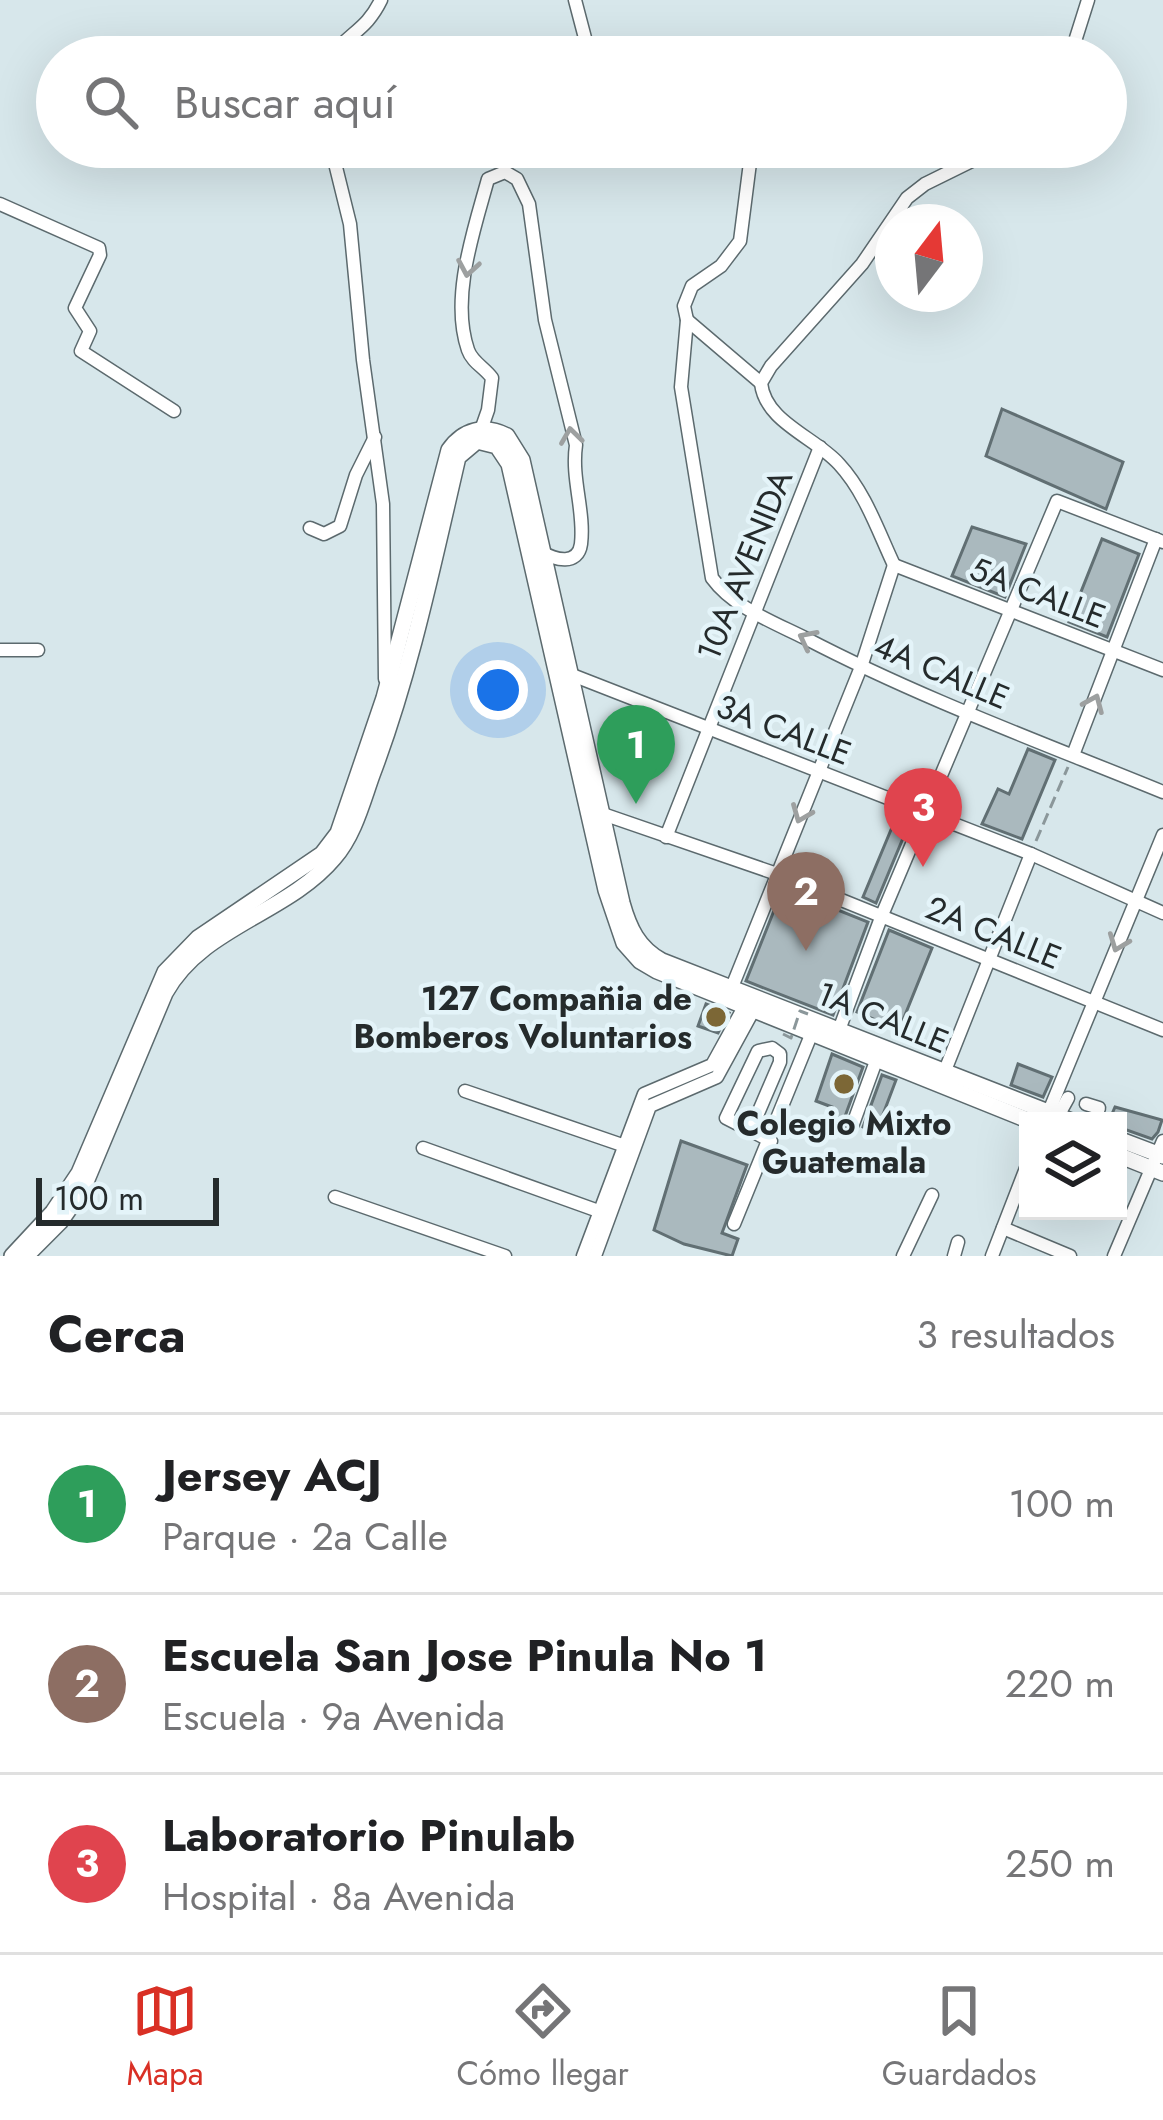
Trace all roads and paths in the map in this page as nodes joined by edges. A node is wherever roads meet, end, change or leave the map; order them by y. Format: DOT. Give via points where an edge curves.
graph roads {
  1 [pos="381,0"];
  2 [pos="575,0"];
  3 [pos="1088,0"];
  4 [pos="351,36"];
  5 [pos="584,36"];
  6 [pos="1077,36"];
  7 [pos="337,168"];
  8 [pos="749,168"];
  9 [pos="957,168"];
  10 [pos="0,204"];
  11 [pos="688,320"];
  12 [pos="761,383"];
  13 [pos="174,411"];
  14 [pos="481,430"];
  15 [pos="376,436"];
  16 [pos="820,447"];
  17 [pos="310,528"];
  18 [pos="1160,541"];
  19 [pos="542,552"];
  20 [pos="894,565"];
  21 [pos="1013,610"];
  22 [pos="753,612"];
  23 [pos="0,650"];
  24 [pos="38,650"];
  25 [pos="1116,651"];
  26 [pos="861,667"];
  27 [pos="1163,670"];
  28 [pos="562,672"];
  29 [pos="384,698"];
  30 [pos="969,713"];
  31 [pos="708,729"];
  32 [pos="1072,755"];
  33 [pos="818,771"];
  34 [pos="1163,792"];
  35 [pos="600,813"];
  36 [pos="926,814"];
  37 [pos="1163,835"];
  38 [pos="666,837"];
  39 [pos="1031,854"];
  40 [pos="777,874"];
  41 [pos="1135,901"];
  42 [pos="1163,913"];
  43 [pos="882,916"];
  44 [pos="989,959"];
  45 [pos="671,970"];
  46 [pos="732,987"];
  47 [pos="1095,1002"];
  48 [pos="749,1009"];
  49 [pos="808,1014"];
  50 [pos="1163,1030"];
  51 [pos="783,1034"];
  52 [pos="812,1035"];
  53 [pos="836,1038"];
  54 [pos="879,1055"];
  55 [pos="944,1073"];
  56 [pos="465,1091"];
  57 [pos="1068,1098"];
  58 [pos="1086,1104"];
  59 [pos="1041,1112"];
  60 [pos="1058,1112"];
  61 [pos="1060,1112"];
  62 [pos="1097,1112"];
  63 [pos="1019,1116"];
  64 [pos="853,1124"];
  65 [pos="750,1132"];
  66 [pos="771,1141"];
  67 [pos="1127,1143"];
  68 [pos="625,1146"];
  69 [pos="423,1148"];
  70 [pos="1127,1156"];
  71 [pos="1159,1159"];
  72 [pos="1019,1186"];
  73 [pos="932,1195"];
  74 [pos="335,1197"];
  75 [pos="606,1214"];
  76 [pos="734,1224"];
  77 [pos="1003,1228"];
  78 [pos="12,1256"];
  79 [pos="26,1256"];
  80 [pos="505,1256"];
  81 [pos="583,1256"];
  82 [pos="595,1256"];
  83 [pos="903,1256"];
  84 [pos="992,1256"];
  85 [pos="1070,1256"];
  86 [pos="1114,1256"];
  1 -- 4 [label="street"];
  2 -- 5 [label="street"];
  3 -- 6 [label="street"];
  7 -- 15 [label="street"];
  8 -- 11 [label="street" via="740,241 687,292"];
  9 -- 12 [label="street" via="907,198"];
  10 -- 13 [label="street" via="99,248 75,308 90,331 81,351"];
  11 -- 12 [label="street"];
  11 -- 22 [label="street, 4A CALLE" via="681,387 712,578"];
  12 -- 16 [label="street" via="772,411"];
  14 -- 19 [label="main road" via="517,447"];
  19 -- 14 [label="street, one-way" via="566,560 581,545 576,445 545,320 529,204 505,172 488,179 464,284 469,354 492,378"];
  14 -- 29 [label="main road" via="449,451"];
  15 -- 17 [label="street" via="340,526 324,534"];
  15 -- 29 [label="street"];
  16 -- 20 [label="street" via="862,494"];
  16 -- 22 [label="street, 10A AVENIDA"];
  18 -- 21 [label="street" via="1057,502"];
  18 -- 25 [label="street"];
  19 -- 28 [label="main road"];
  20 -- 21 [label="street, 5A CALLE"];
  20 -- 26 [label="street"];
  21 -- 25 [label="street, 5A CALLE"];
  21 -- 30 [label="street"];
  26 -- 22 [label="street, 4A CALLE, one-way"];
  22 -- 31 [label="street, 10A AVENIDA"];
  23 -- 24 [label="street"];
  25 -- 27 [label="street, 5A CALLE"];
  32 -- 25 [label="street, one-way"];
  26 -- 30 [label="street, 4A CALLE"];
  26 -- 33 [label="street"];
  28 -- 31 [label="street, 3A CALLE"];
  28 -- 35 [label="main road"];
  28 -- 45 [label="main road" via="616,928 636,958"];
  28 -- 79 [label="main road" via="509,464 497,446 477,441 458,457 396,709 347,839 316,877 180,969 83,1190"];
  29 -- 78 [label="main road" via="334,841 194,941 165,972 79,1173"];
  30 -- 32 [label="street, 4A CALLE"];
  30 -- 36 [label="street"];
  31 -- 33 [label="street, 3A CALLE"];
  31 -- 38 [label="street, 10A AVENIDA"];
  32 -- 34 [label="street, 4A CALLE"];
  32 -- 39 [label="path"];
  33 -- 36 [label="street, 3A CALLE"];
  33 -- 40 [label="street, one-way"];
  35 -- 38 [label="street, 2A CALLE"];
  35 -- 45 [label="main road" via="631,931"];
  36 -- 39 [label="street, 3A CALLE"];
  36 -- 43 [label="street"];
  37 -- 41 [label="street"];
  38 -- 40 [label="street, 2A CALLE"];
  39 -- 41 [label="street, 3A CALLE"];
  39 -- 44 [label="street"];
  40 -- 43 [label="street, 2A CALLE"];
  40 -- 46 [label="street"];
  41 -- 42 [label="street, 3A CALLE"];
  41 -- 47 [label="street, one-way"];
  43 -- 44 [label="street, 2A CALLE"];
  43 -- 53 [label="street"];
  44 -- 47 [label="street, 2A CALLE"];
  44 -- 55 [label="street"];
  45 -- 46 [label="main road, 1A CALLE"];
  45 -- 48 [label="main road, 1A CALLE"];
  46 -- 53 [label="main road, 1A CALLE"];
  47 -- 50 [label="street, 2A CALLE"];
  47 -- 60 [label="street"];
  48 -- 52 [label="main road, 1A CALLE"];
  48 -- 68 [label="street" via="712,1065 644,1094"];
  48 -- 75 [label="street" via="717,1077 650,1106"];
  49 -- 51 [label="path, bridge" via="800,1011 791,1038"];
  52 -- 53 [label="main road, 1A CALLE"];
  52 -- 66 [label="street"];
  53 -- 54 [label="main road, 1A CALLE"];
  54 -- 55 [label="main road, 1A CALLE"];
  54 -- 63 [label="main road, 1A CALLE"];
  54 -- 64 [label="street"];
  55 -- 59 [label="main road, 1A CALLE"];
  56 -- 68 [label="street"];
  57 -- 61 [label="street"];
  58 -- 62 [label="street"];
  65 -- 65 [label="street" via="725,1118 758,1051 772,1048 781,1062"];
  65 -- 66 [label="street"];
  66 -- 76 [label="street"];
  67 -- 71 [label="main road"];
  68 -- 75 [label="street"];
  69 -- 75 [label="street"];
  70 -- 71 [label="main road"];
  71 -- 86 [label="street"];
  72 -- 77 [label="street"];
  73 -- 83 [label="street"];
  74 -- 80 [label="street"];
  75 -- 81 [label="street"];
  75 -- 82 [label="street"];
  77 -- 84 [label="street"];
  77 -- 85 [label="street"];
}
